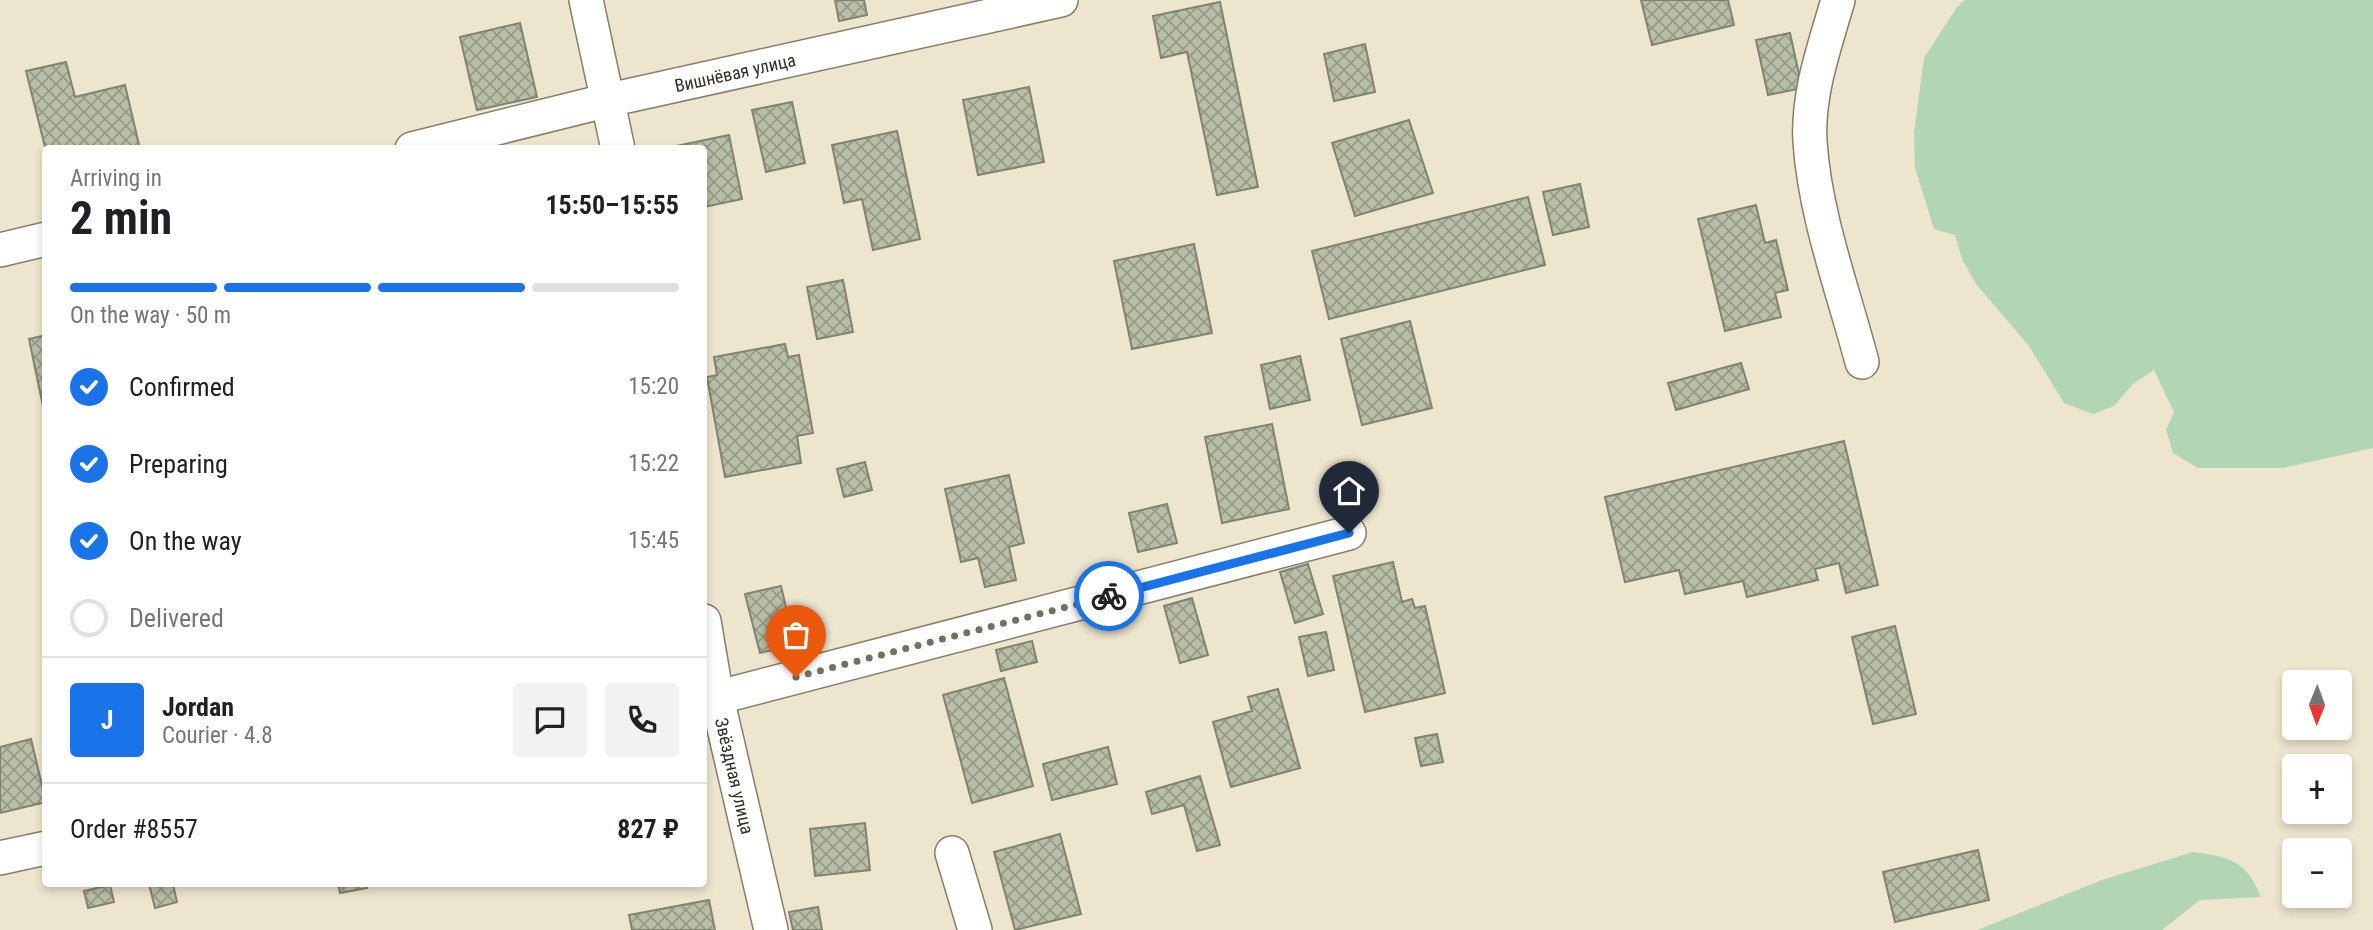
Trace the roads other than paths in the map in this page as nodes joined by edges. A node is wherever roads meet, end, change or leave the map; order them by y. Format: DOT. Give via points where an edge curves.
graph roads {
  1 [pos="586,0"];
  2 [pos="1060,0"];
  3 [pos="1838,0"];
  4 [pos="609,100"];
  5 [pos="428,145"];
  6 [pos="617,145"];
  7 [pos="42,240"];
  8 [pos="0,250"];
  9 [pos="1862,362"];
  10 [pos="1349,533"];
  11 [pos="707,660"];
  12 [pos="710,699"];
  13 [pos="42,849"];
  14 [pos="952,853"];
  15 [pos="0,858"];
  16 [pos="771,930"];
  17 [pos="975,930"];
  1 -- 4 [label="street"];
  2 -- 4 [label="street, Вишнёвая улица"];
  3 -- 9 [label="street" via="1817,74 1810,140 1817,192"];
  4 -- 5 [label="street, Вишнёвая улица"];
  4 -- 6 [label="street"];
  7 -- 8 [label="street"];
  10 -- 12 [label="street"];
  11 -- 12 [label="street, Звёздная улица"];
  12 -- 16 [label="street, Звёздная улица"];
  13 -- 15 [label="street"];
  14 -- 17 [label="street"];
}
